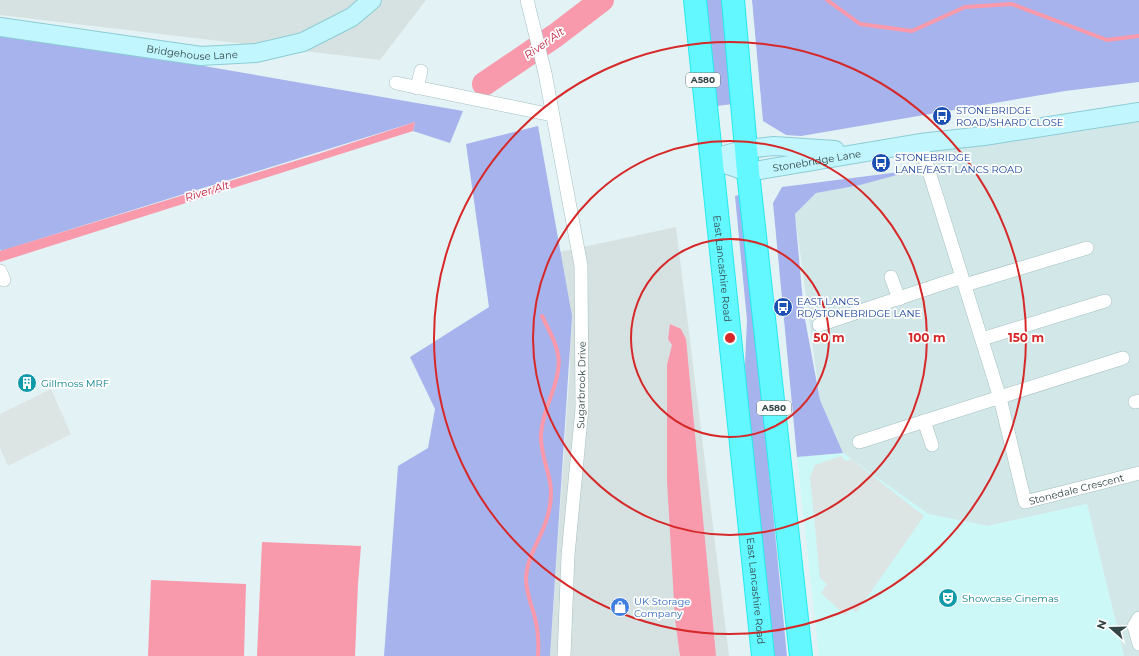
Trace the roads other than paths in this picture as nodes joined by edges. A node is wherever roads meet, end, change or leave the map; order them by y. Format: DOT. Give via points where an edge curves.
graph roads {
  1 [pos="372,0"];
  2 [pos="527,0"];
  3 [pos="695,0"];
  4 [pos="733,0"];
  5 [pos="0,27"];
  6 [pos="421,71"];
  7 [pos="396,83"];
  8 [pos="418,88"];
  9 [pos="1139,112"];
  10 [pos="552,115"];
  11 [pos="920,143"];
  12 [pos="746,149"];
  13 [pos="864,152"];
  14 [pos="711,159"];
  15 [pos="748,172"];
  16 [pos="1087,248"];
  17 [pos="891,277"];
  18 [pos="964,282"];
  19 [pos="899,299"];
  20 [pos="1105,301"];
  21 [pos="819,325"];
  22 [pos="982,339"];
  23 [pos="1123,358"];
  24 [pos="1000,398"];
  25 [pos="924,421"];
  26 [pos="859,442"];
  27 [pos="932,446"];
  28 [pos="1139,473"];
  29 [pos="1139,618"];
  30 [pos="1139,644"];
  31 [pos="564,656"];
  32 [pos="763,656"];
  33 [pos="801,656"];
  1 -- 5 [label="street, Bridgehouse Lane" via="352,17 304,42 256,53 201,56"];
  2 -- 10 [label="street, Sugarbrook Drive" via="545,73"];
  3 -- 14 [label="highway, East Lancashire Road / A580"];
  4 -- 12 [label="highway, A580"];
  6 -- 8 [label="street"];
  7 -- 8 [label="street"];
  8 -- 10 [label="street"];
  9 -- 11 [label="street, Stonebridge Lane" via="984,136"];
  10 -- 31 [label="street, Sugarbrook Drive" via="581,266 582,408 568,555"];
  11 -- 13 [label="street, Stonebridge Lane"];
  11 -- 18 [label="street, Stonedale Crescent"];
  12 -- 13 [label="street" via="774,146"];
  12 -- 14 [label="street"];
  12 -- 15 [label="highway, A580"];
  13 -- 15 [label="street, Stonebridge Lane"];
  14 -- 15 [label="street, Stonebridge Lane"];
  14 -- 32 [label="highway, East Lancashire Road / A580"];
  15 -- 33 [label="highway, A580"];
  16 -- 18 [label="street"];
  17 -- 19 [label="street"];
  18 -- 19 [label="street"];
  18 -- 22 [label="street, Stonedale Crescent"];
  19 -- 21 [label="street"];
  20 -- 22 [label="street"];
  22 -- 24 [label="street, Stonedale Crescent"];
  23 -- 24 [label="street"];
  24 -- 25 [label="street"];
  24 -- 28 [label="street, Stonedale Crescent" via="1025,502"];
  25 -- 26 [label="street"];
  25 -- 27 [label="street"];
  29 -- 30 [label="street" via="1134,626"];
}
